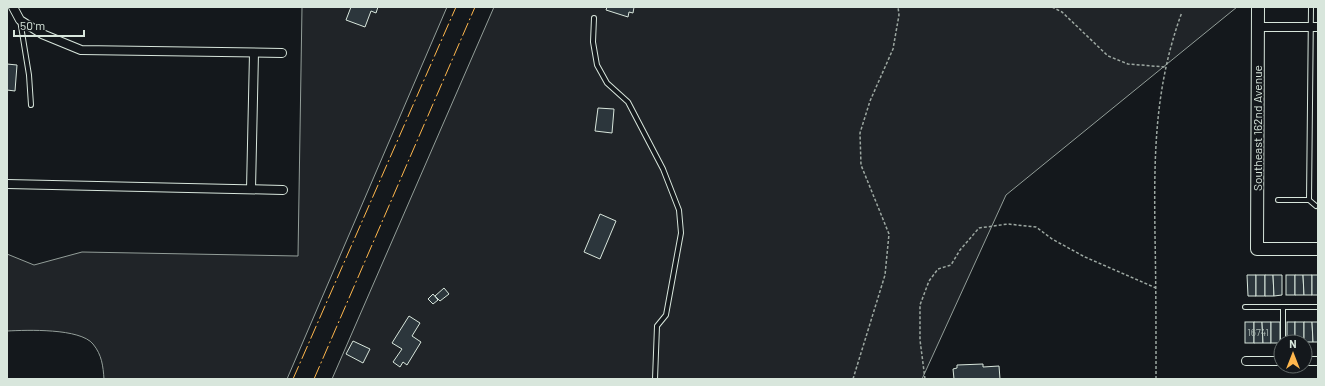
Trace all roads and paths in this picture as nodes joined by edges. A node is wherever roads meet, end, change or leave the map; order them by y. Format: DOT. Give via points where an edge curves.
graph roads {
  1 [pos="13,7"];
  2 [pos="898,7"];
  3 [pos="1052,7"];
  4 [pos="1258,7"];
  5 [pos="1311,7"];
  6 [pos="1182,12"];
  7 [pos="594,18"];
  8 [pos="20,20"];
  9 [pos="1258,27"];
  10 [pos="1314,27"];
  11 [pos="254,53"];
  12 [pos="282,53"];
  13 [pos="1165,67"];
  14 [pos="31,105"];
  15 [pos="7,184"];
  16 [pos="251,189"];
  17 [pos="283,190"];
  18 [pos="1278,200"];
  19 [pos="1309,200"];
  20 [pos="1316,206"];
  21 [pos="1318,249"];
  22 [pos="1156,288"];
  23 [pos="1245,307"];
  24 [pos="1283,307"];
  25 [pos="1318,307"];
  26 [pos="1283,334"];
  27 [pos="1246,361"];
  28 [pos="1273,361"];
  29 [pos="655,379"];
  30 [pos="853,379"];
  31 [pos="925,379"];
  32 [pos="1156,379"];
  1 -- 8 [label="street"];
  2 -- 30 [label="path" via="893,49 870,101 860,133 861,165 889,234 885,275"];
  3 -- 13 [label="path" via="1062,12 1108,56 1128,64"];
  4 -- 9 [label="street, Southeast 162nd Avenue"];
  5 -- 10 [label="lane"];
  6 -- 13 [label="path"];
  7 -- 29 [label="lane" via="593,42 598,65 607,83 628,102 664,169 679,210 681,233 666,315 657,326"];
  8 -- 11 [label="street" via="42,34 81,50"];
  8 -- 14 [label="lane"];
  9 -- 10 [label="street"];
  9 -- 21 [label="street, Southeast 162nd Avenue" via="1258,249"];
  10 -- 19 [label="lane"];
  11 -- 12 [label="street"];
  11 -- 16 [label="street"];
  13 -- 22 [label="path" via="1154,154"];
  15 -- 16 [label="street"];
  16 -- 17 [label="street"];
  18 -- 19 [label="lane"];
  19 -- 20 [label="lane"];
  22 -- 31 [label="path" via="1086,257 1052,239 1036,227 1008,224 979,228 951,265 938,269 929,281 920,305 920,340"];
  22 -- 32 [label="path"];
  23 -- 24 [label="lane"];
  24 -- 25 [label="lane"];
  24 -- 26 [label="lane"];
  27 -- 28 [label="street"];
}
